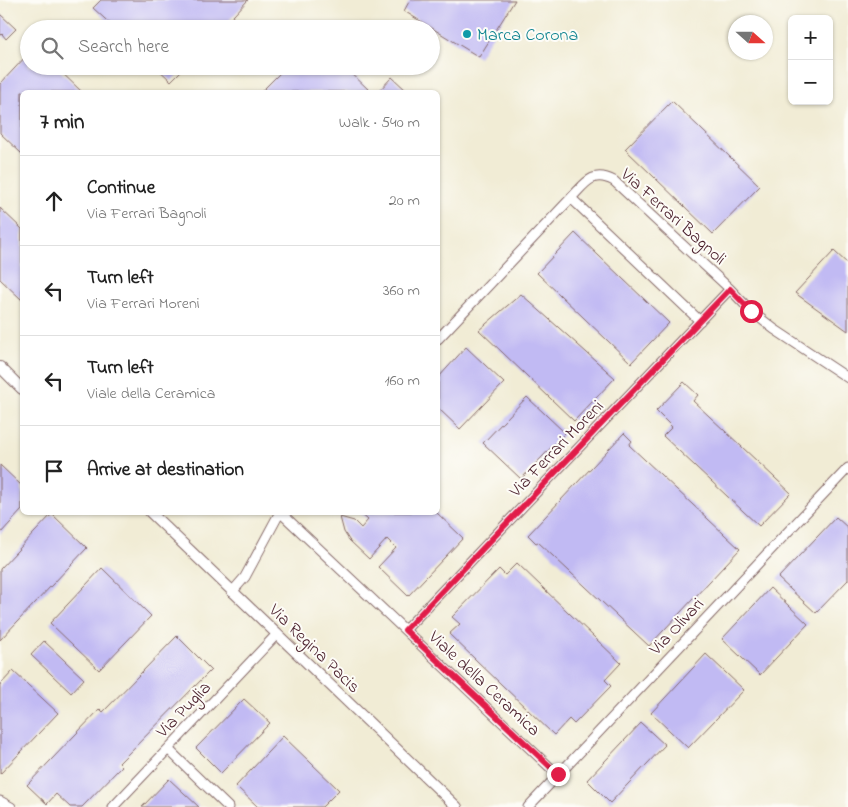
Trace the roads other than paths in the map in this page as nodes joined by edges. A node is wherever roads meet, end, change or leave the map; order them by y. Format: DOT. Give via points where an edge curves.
graph roads {
  1 [pos="571,198"];
  2 [pos="730,289"];
  3 [pos="700,321"];
  4 [pos="440,337"];
  5 [pos="0,367"];
  6 [pos="848,378"];
  7 [pos="20,387"];
  8 [pos="848,468"];
  9 [pos="153,515"];
  10 [pos="278,515"];
  11 [pos="283,515"];
  12 [pos="232,592"];
  13 [pos="405,630"];
  14 [pos="278,634"];
  15 [pos="168,749"];
  16 [pos="558,774"];
  17 [pos="0,801"];
  18 [pos="11,807"];
  19 [pos="113,807"];
  20 [pos="228,807"];
  21 [pos="457,807"];
  22 [pos="528,807"];
  1 -- 2 [label="street, Via Ferrari Bagnoli" via="592,178 600,176 614,181"];
  1 -- 3 [label="street"];
  1 -- 4 [label="street"];
  2 -- 3 [label="street, Via Ferrari Moreni"];
  2 -- 6 [label="street, Via Ferrari Bagnoli" via="774,329"];
  3 -- 13 [label="street, Via Ferrari Moreni"];
  5 -- 7 [label="street"];
  8 -- 16 [label="street, Via Olivari"];
  9 -- 12 [label="street, Via Regina Pacis"];
  10 -- 12 [label="street" via="245,577"];
  11 -- 13 [label="street, Viale della Ceramica"];
  12 -- 14 [label="street, Via Regina Pacis"];
  13 -- 16 [label="street, Viale della Ceramica"];
  14 -- 15 [label="street, Via Puglia"];
  14 -- 21 [label="street, Via Regina Pacis"];
  15 -- 19 [label="street, Via Puglia"];
  15 -- 20 [label="street"];
  16 -- 22 [label="street, Via Olivari"];
  17 -- 18 [label="street"];
}
